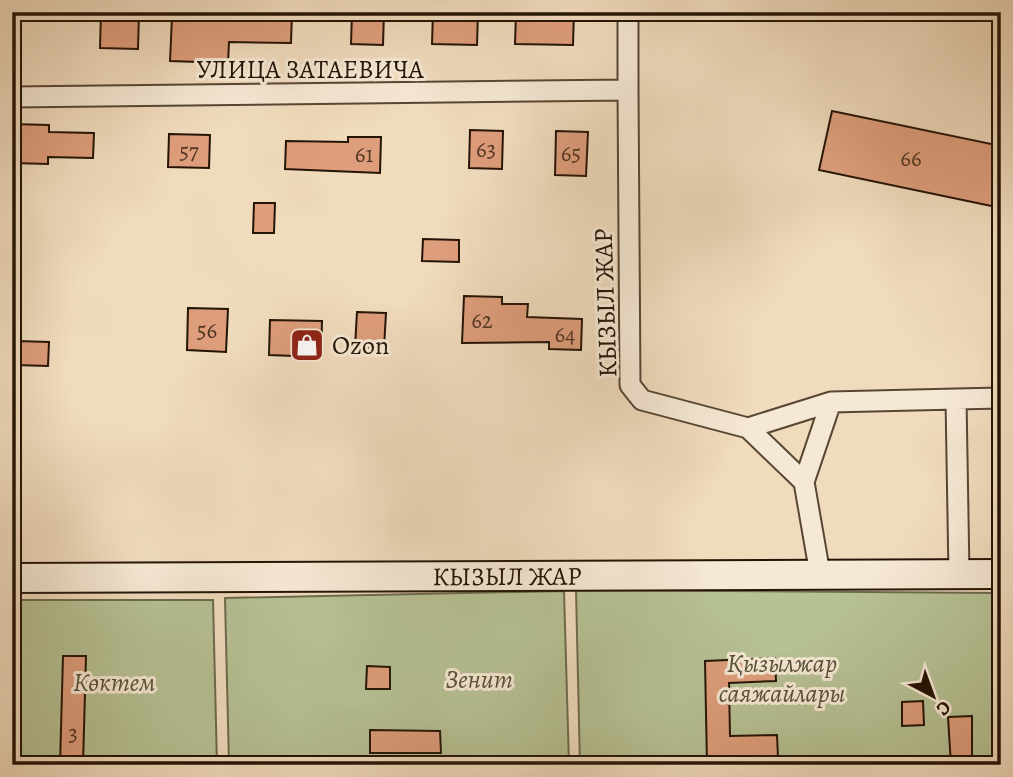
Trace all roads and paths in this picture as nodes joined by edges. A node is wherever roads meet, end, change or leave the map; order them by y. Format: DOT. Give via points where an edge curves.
graph roads {
  1 [pos="628,12"];
  2 [pos="628,90"];
  3 [pos="12,97"];
  4 [pos="1001,398"];
  5 [pos="956,399"];
  6 [pos="831,402"];
  7 [pos="748,428"];
  8 [pos="804,482"];
  9 [pos="820,574"];
  10 [pos="959,574"];
  11 [pos="1001,574"];
  12 [pos="12,578"];
  1 -- 2 [label="street, КЫЗЫЛ ЖАР"];
  2 -- 3 [label="street, УЛИЦА ЗАТАЕВИЧА"];
  2 -- 7 [label="street, КЫЗЫЛ ЖАР" via="630,385 642,400"];
  4 -- 5 [label="street"];
  5 -- 6 [label="street"];
  5 -- 10 [label="street"];
  6 -- 7 [label="street"];
  6 -- 8 [label="street"];
  7 -- 8 [label="street, КЫЗЫЛ ЖАР"];
  8 -- 9 [label="street"];
  9 -- 10 [label="main road, КЫЗЫЛ ЖАР"];
  9 -- 12 [label="main road, КЫЗЫЛ ЖАР"];
  10 -- 11 [label="main road, КЫЗЫЛ ЖАР"];
}
